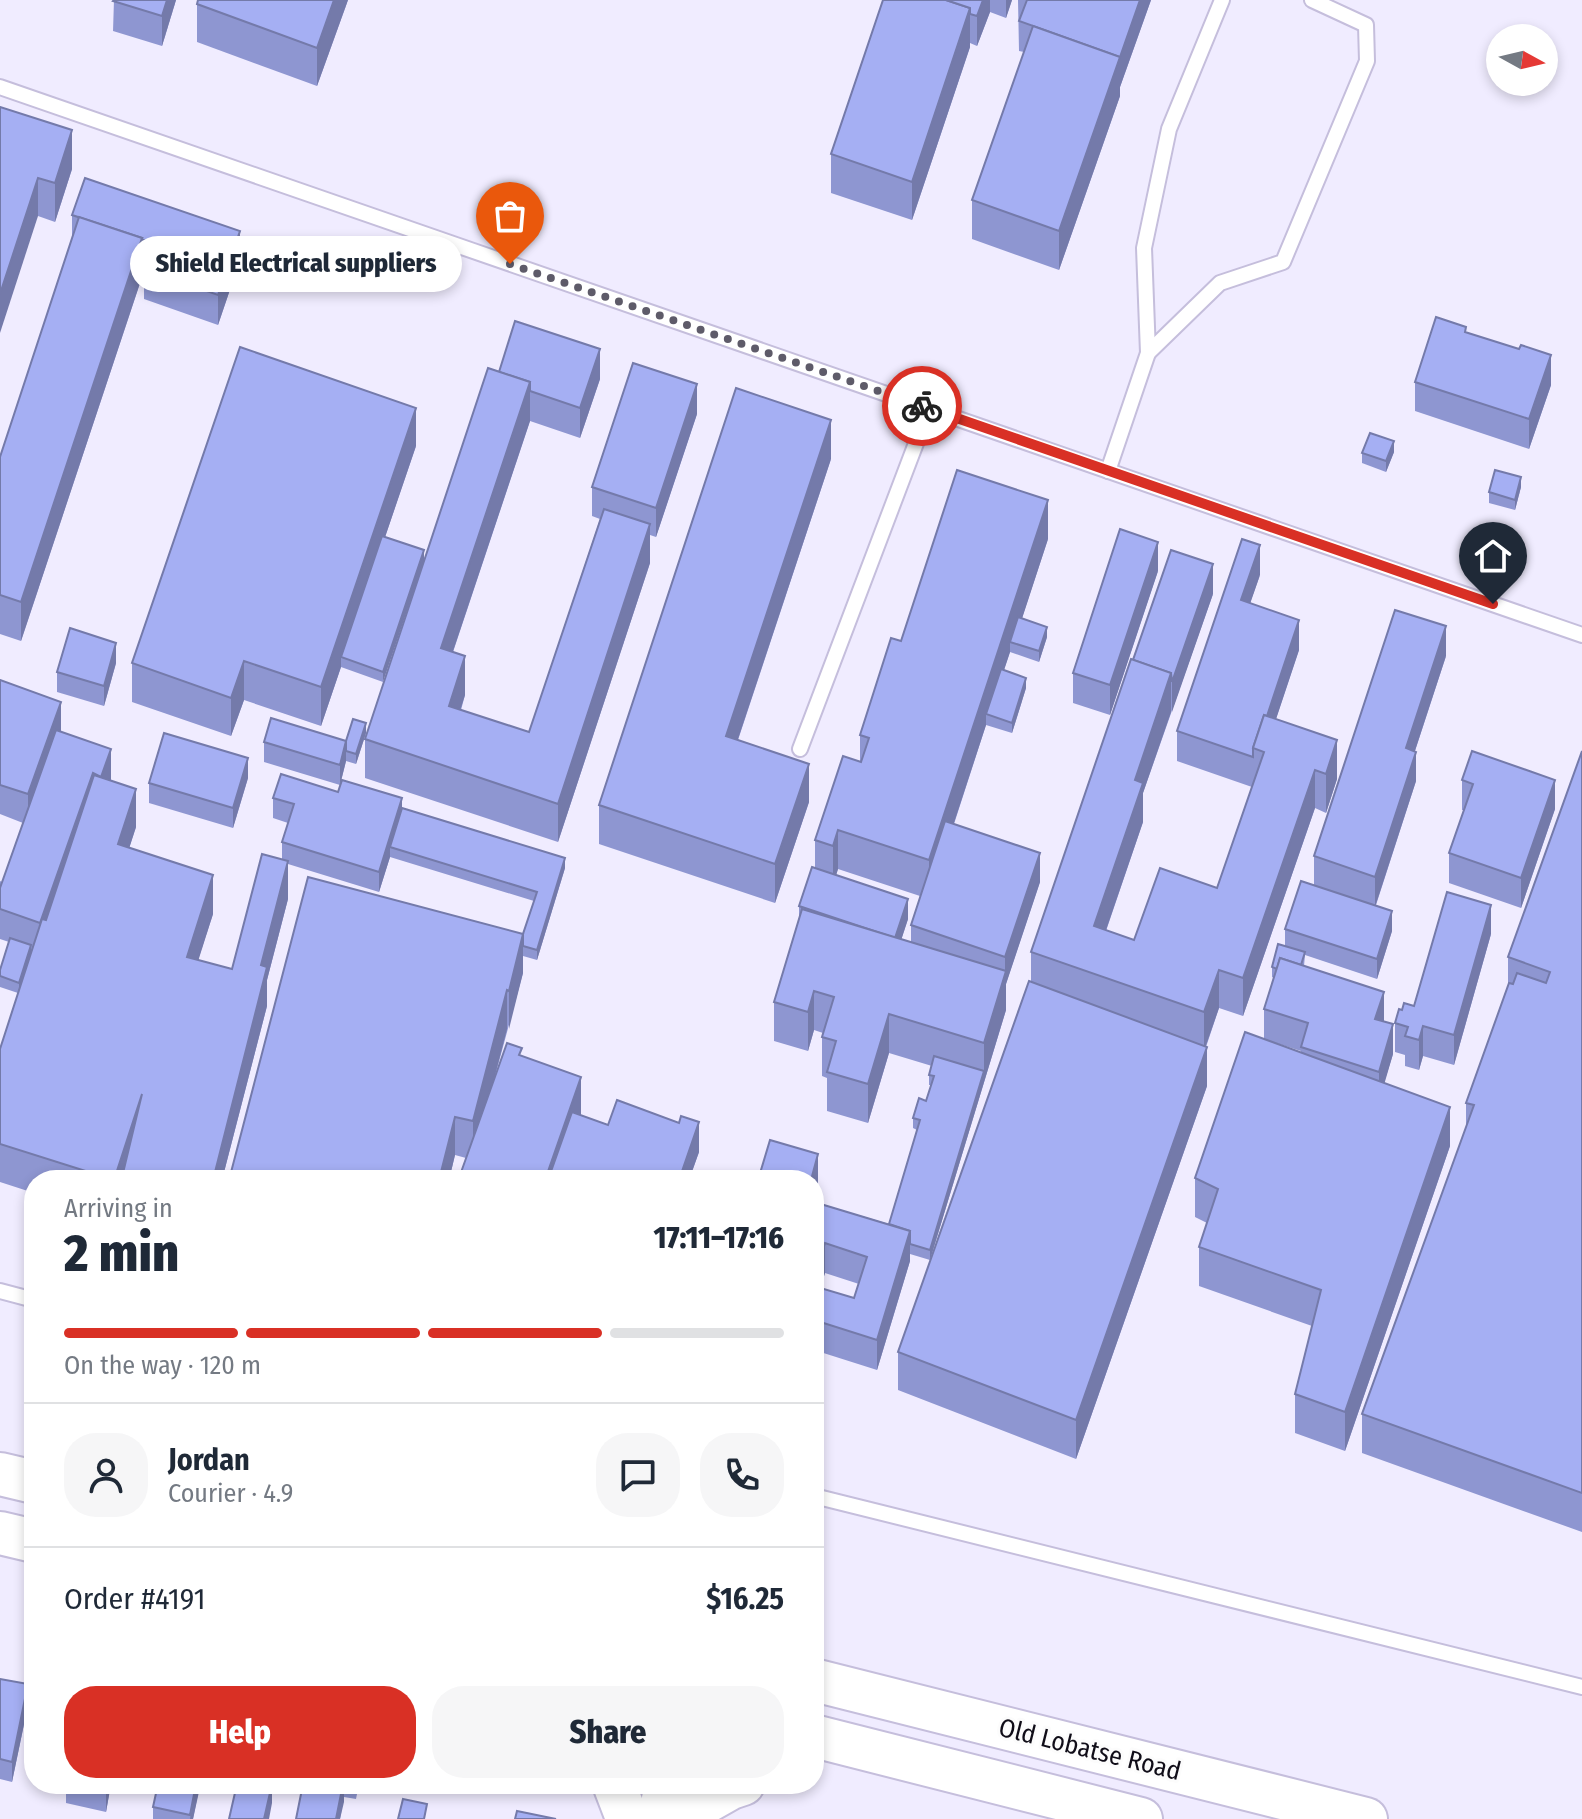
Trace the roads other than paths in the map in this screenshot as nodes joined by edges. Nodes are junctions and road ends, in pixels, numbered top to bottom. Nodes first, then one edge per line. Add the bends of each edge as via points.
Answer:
1 (1222, 0) edge
2 (1312, 0) edge
3 (0, 87) edge
4 (1148, 353) junction
5 (929, 409) junction
6 (1108, 471) junction
7 (1582, 635) edge
8 (800, 749) dead end
9 (0, 1291) edge
10 (24, 1297) edge
11 (0, 1474) edge
12 (24, 1480) edge
13 (824, 1498) edge
14 (0, 1533) edge
15 (24, 1539) edge
16 (824, 1683) edge
17 (1582, 1687) edge
18 (824, 1738) edge
19 (878, 1752) junction
20 (824, 1763) edge
21 (649, 1794) edge
22 (720, 1794) edge
23 (632, 1805) edge
24 (676, 1819) edge
25 (1141, 1819) edge
26 (1366, 1819) edge

1 - 4 lane via 1169,129 1144,248
2 - 4 lane via 1366,25 1367,61 1283,262 1220,283
3 - 5 lane
4 - 6 lane
5 - 6 lane
5 - 8 lane
6 - 7 lane
9 - 10 lane
11 - 12 main road
13 - 17 lane
14 - 15 main road
16 - 26 main road, Old Lobatse Road
18 - 19 main road, Old Lobatse Road
19 - 20 main road
19 - 25 main road, Old Lobatse Road
21 - 23 street
22 - 24 main road

